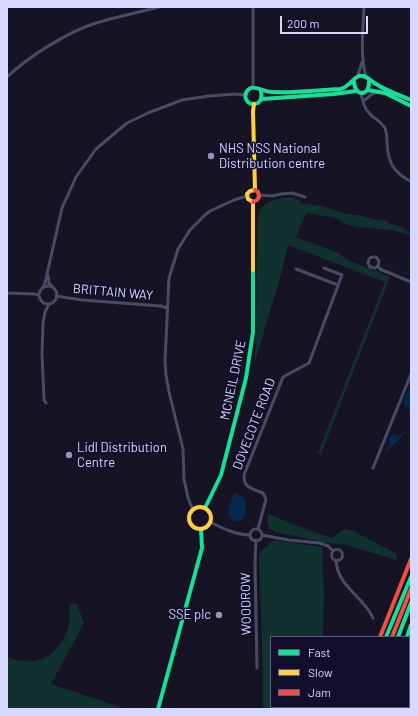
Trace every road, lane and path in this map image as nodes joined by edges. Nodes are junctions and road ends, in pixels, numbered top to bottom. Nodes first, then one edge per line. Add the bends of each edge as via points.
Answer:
1 (159, 7) edge
2 (253, 7) edge
3 (364, 7) edge
4 (363, 59) junction
5 (7, 77) edge
6 (357, 77) junction
7 (368, 79) junction
8 (354, 81) junction
9 (253, 87) junction
10 (261, 91) junction
11 (367, 91) junction
12 (358, 92) junction
13 (381, 92) junction
14 (246, 95) junction
15 (262, 99) junction
16 (365, 100) junction
17 (411, 100) edge
18 (254, 104) junction
19 (365, 105) junction
20 (411, 106) edge
21 (410, 181) dead end
22 (255, 190) junction
23 (259, 195) junction
24 (247, 196) junction
25 (305, 197) dead end
26 (253, 202) junction
27 (378, 266) dead end
28 (324, 268) dead end
29 (296, 269) dead end
30 (47, 273) junction
31 (411, 282) edge
32 (338, 285) junction
33 (42, 288) junction
34 (53, 288) junction
35 (7, 293) edge
36 (39, 295) junction
37 (56, 296) junction
38 (44, 303) junction
39 (49, 304) junction
40 (168, 308) junction
41 (45, 312) junction
42 (411, 374) edge
43 (46, 403) dead end
44 (372, 468) dead end
45 (205, 508) junction
46 (193, 510) junction
47 (210, 522) junction
48 (201, 529) junction
49 (258, 529) junction
50 (250, 535) junction
51 (262, 535) junction
52 (256, 540) junction
53 (333, 551) junction
54 (411, 559) edge
55 (336, 561) junction
56 (411, 577) edge
57 (411, 589) edge
58 (411, 603) edge
59 (373, 618) dead end
60 (411, 625) edge
61 (380, 636) edge
62 (386, 636) edge
63 (391, 636) edge
64 (398, 636) edge
65 (407, 636) edge
66 (257, 668) dead end
67 (158, 709) edge

1 - 5 street via 92,25 65,37 42,50
2 - 9 street
3 - 4 street
4 - 6 street
4 - 7 street
6 - 7 main road
6 - 8 main road
7 - 11 main road via 370,85
7 - 17 main road
8 - 10 main road via 344,88 336,89 281,93
8 - 12 main road via 353,87
9 - 10 main road
9 - 14 main road
10 - 15 main road
11 - 12 main road
11 - 13 main road
11 - 16 street
12 - 15 main road
12 - 19 street
13 - 16 street via 372,94
13 - 20 main road
14 - 18 main road via 247,100
14 - 30 street via 182,100 148,112 127,123 96,149 76,177 62,208
15 - 18 main road
16 - 19 street
18 - 22 main road
19 - 21 street via 369,113 385,129 388,154 393,167
22 - 23 main road
22 - 24 main road via 250,191
23 - 25 street via 292,194
23 - 26 main road
24 - 26 main road
24 - 40 street via 210,211 190,230 178,249 169,278
26 - 45 main road, MCNEIL DRIVE via 253,332 248,371 221,475
27 - 31 street
28 - 32 street via 342,275
29 - 32 street
30 - 33 street
30 - 34 street, BRITTAIN WAY
32 - 49 street, DOVECOTE ROAD via 309,363 283,377 244,475 245,484 263,493 266,500
33 - 34 street
33 - 36 street
34 - 37 street, BRITTAIN WAY
35 - 36 street
36 - 38 street
37 - 39 street, BRITTAIN WAY via 54,302
37 - 40 street, BRITTAIN WAY
38 - 39 street
38 - 41 street
39 - 41 street, BRITTAIN WAY
40 - 46 street via 166,375 183,449 184,479
41 - 43 street via 42,354
42 - 44 street
45 - 46 main road
45 - 47 main road via 210,513
46 - 48 main road via 190,521 194,527
47 - 48 main road via 207,527
47 - 50 street via 234,532
48 - 67 main road via 202,548
49 - 50 street via 250,532
49 - 51 street
50 - 52 street
51 - 52 street
51 - 53 street via 319,543
52 - 66 street, WOODROW
53 - 55 street via 331,557
53 - 55 street via 338,550 342,553 341,559
54 - 61 main road
55 - 59 street via 340,578 367,607
56 - 62 main road
57 - 63 main road
58 - 64 main road
60 - 65 main road

